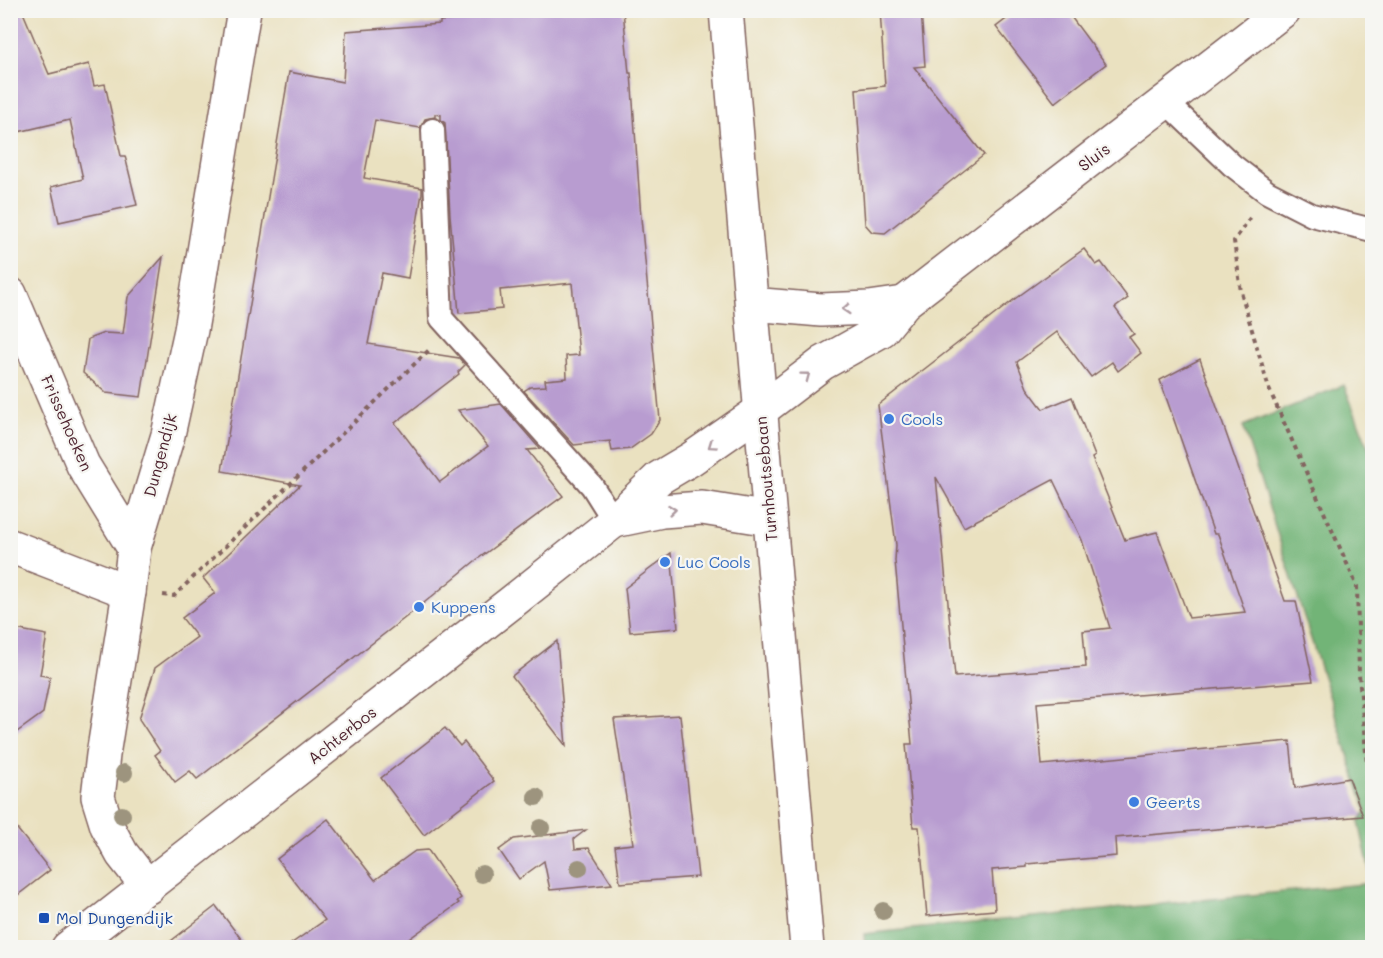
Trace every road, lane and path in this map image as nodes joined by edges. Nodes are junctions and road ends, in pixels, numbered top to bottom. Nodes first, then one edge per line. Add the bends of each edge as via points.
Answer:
1 (244, 10) edge
2 (726, 10) edge
3 (1284, 10) edge
4 (1166, 102) junction
5 (433, 130) dead end
6 (1267, 192) junction
7 (1372, 230) edge
8 (10, 294) edge
9 (904, 303) junction
10 (752, 304) junction
11 (450, 330) junction
12 (760, 411) junction
13 (770, 519) junction
14 (614, 521) junction
15 (10, 546) edge
16 (134, 548) junction
17 (129, 592) junction
18 (1372, 793) edge
19 (148, 887) junction
20 (68, 948) edge
21 (807, 948) edge

1 - 16 street, Dungendijk via 191,330 168,435
2 - 10 street, Turnhoutsebaan
3 - 4 street, Sluis
4 - 6 lane via 1232,165
4 - 9 street, Sluis
5 - 11 lane via 441,318
6 - 7 lane via 1312,214
6 - 18 path via 1234,241 1241,292 1269,389 1357,586 1359,674
8 - 16 street, Frissehoeken via 83,465
9 -> 10 street, Sluis via 821,310
12 -> 9 street, Sluis via 823,363 882,330
10 - 12 street, Turnhoutsebaan
11 - 14 lane via 592,486
11 - 17 path via 174,596
12 - 13 street, Turnhoutsebaan
12 -> 14 street, Achterbos via 659,478
14 -> 13 street, Achterbos via 702,508
13 - 21 street, Turnhoutsebaan
14 - 19 street, Achterbos
15 - 17 street
16 - 17 street, Dungendijk
17 - 19 street, Dungendijk via 98,797 122,854
19 - 20 street, Achterbos

